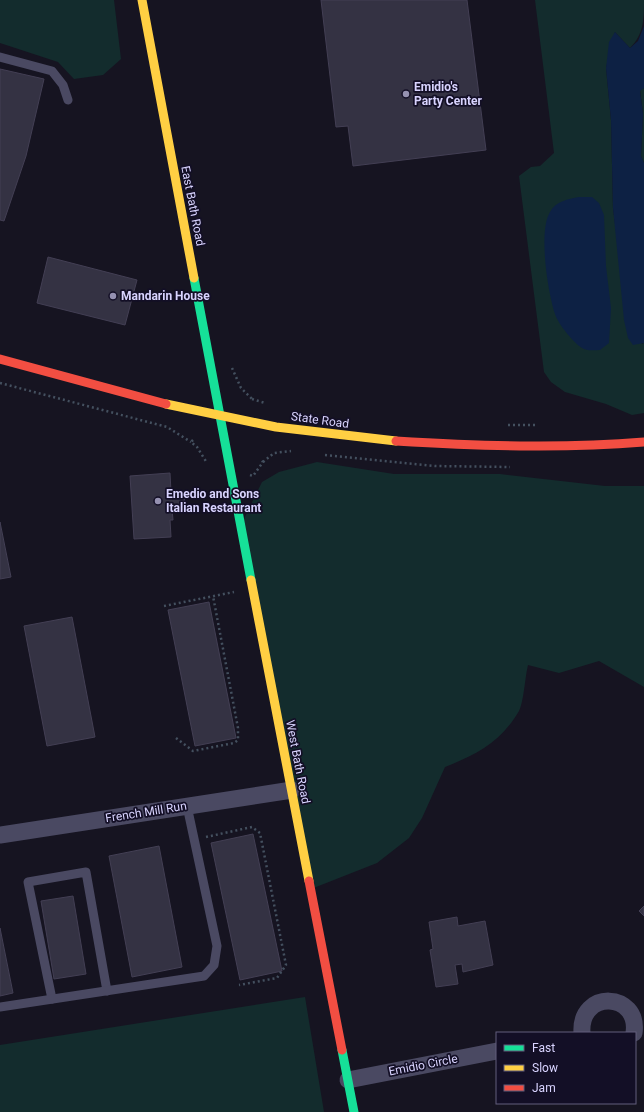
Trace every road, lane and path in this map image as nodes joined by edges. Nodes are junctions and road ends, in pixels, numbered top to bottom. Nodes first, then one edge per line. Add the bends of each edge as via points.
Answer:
1 (142, 0) edge
2 (0, 57) edge
3 (68, 100) dead end
4 (0, 359) edge
5 (230, 363) dead end
6 (0, 383) edge
7 (266, 404) dead end
8 (220, 416) junction
9 (504, 424) dead end
10 (541, 425) dead end
11 (644, 442) edge
12 (261, 459) dead end
13 (208, 466) dead end
14 (250, 475) dead end
15 (234, 592) dead end
16 (213, 596) junction
17 (164, 606) dead end
18 (176, 738) dead end
19 (292, 790) junction
20 (187, 806) junction
21 (0, 835) edge
22 (194, 840) junction
23 (239, 985) dead end
24 (107, 991) junction
25 (52, 999) junction
26 (0, 1007) edge
27 (582, 1032) edge
28 (634, 1032) edge
29 (496, 1051) edge
30 (348, 1080) junction
31 (354, 1112) edge

1 - 8 street, East Bath Road
2 - 3 lane via 52,71 63,85
4 - 8 street, State Road
5 - 7 path via 241,388 251,400
6 - 13 path via 167,427 192,441
8 - 11 street, State Road via 330,435 400,441 506,446
8 - 19 street, West Bath Road
9 - 10 path
12 - 14 path via 263,462 252,476
15 - 16 path
16 - 17 path
16 - 18 path via 238,728 238,740 193,751
19 - 20 street, French Mill Run
19 - 30 street, West Bath Road
20 - 21 street, French Mill Run
20 - 22 lane
22 - 23 path via 252,827 260,834 286,966 277,978
22 - 24 lane via 217,946 214,965 204,976
24 - 25 lane
24 - 25 lane via 86,872 28,882
25 - 26 lane
27 - 28 street via 584,1016 589,1008 597,1003 614,1001 623,1005 629,1012
29 - 30 street, Emidio Circle
30 - 31 street, West Bath Road

